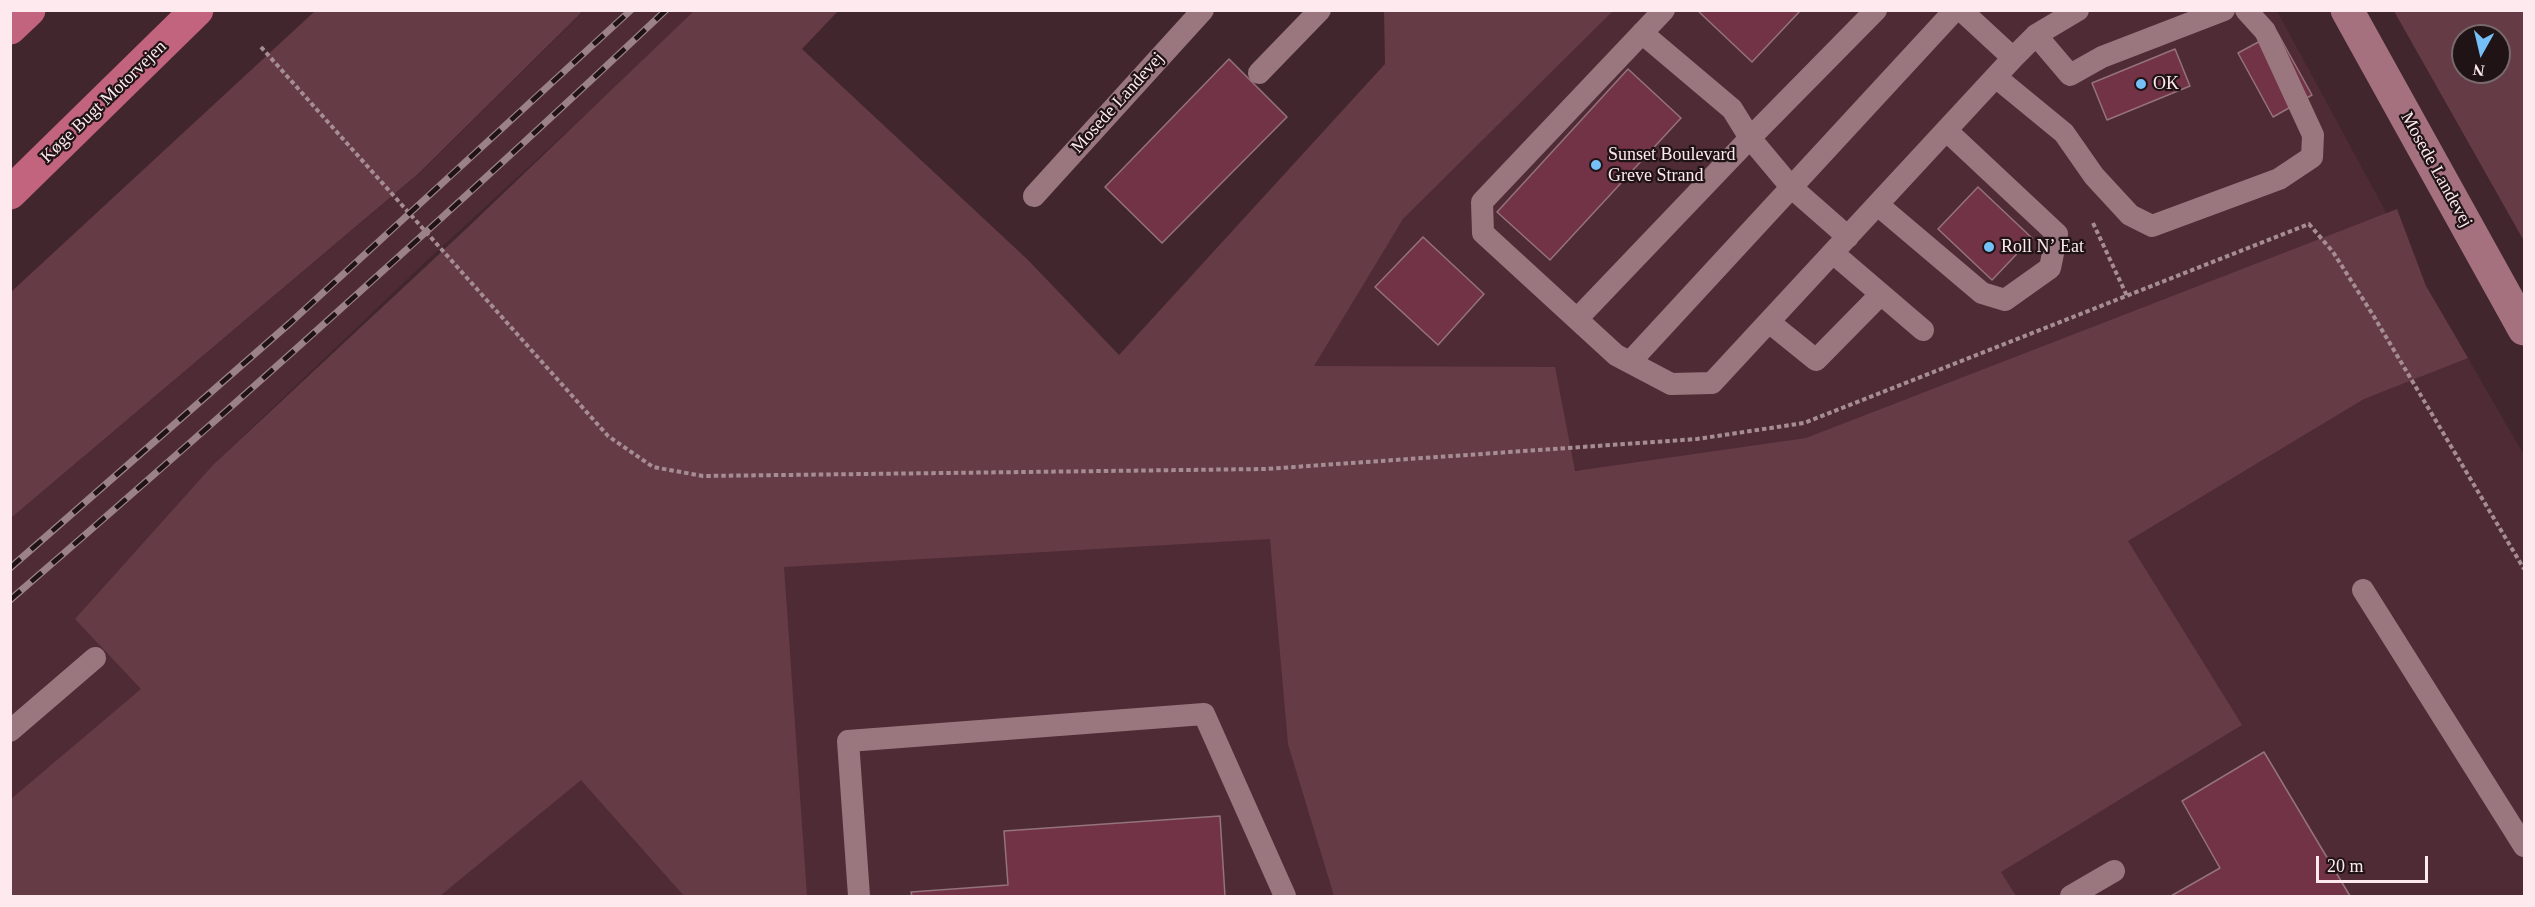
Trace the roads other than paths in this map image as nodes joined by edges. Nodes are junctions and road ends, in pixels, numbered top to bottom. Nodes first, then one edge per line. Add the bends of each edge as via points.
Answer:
1 (29, 10) edge
2 (196, 10) edge
3 (1203, 10) edge
4 (1320, 10) edge
5 (1664, 10) edge
6 (1876, 10) edge
7 (1955, 10) edge
8 (1961, 10) edge
9 (2078, 10) edge
10 (2224, 10) edge
11 (2246, 10) edge
12 (2347, 10) edge
13 (10, 28) edge
14 (1642, 33) junction
15 (2036, 35) junction
16 (2013, 58) junction
17 (1259, 73) dead end
18 (1997, 78) junction
19 (1947, 131) junction
20 (1750, 138) junction
21 (1791, 188) junction
22 (10, 193) edge
23 (1034, 196) dead end
24 (1878, 205) junction
25 (1841, 245) junction
26 (1881, 294) junction
27 (1577, 320) junction
28 (1768, 322) junction
29 (2524, 329) edge
30 (1923, 330) dead end
31 (1630, 362) junction
32 (2363, 590) dead end
33 (95, 658) dead end
34 (10, 731) edge
35 (2524, 846) edge
36 (2114, 871) dead end
37 (859, 897) edge
38 (1285, 897) edge
39 (2071, 897) edge

1 - 13 highway
2 - 22 highway, Køge Bugt Motorvejen
3 - 23 lane, Mosede Landevej
4 - 17 lane
5 - 14 lane
6 - 20 lane
7 - 21 lane
8 - 16 lane
9 - 15 lane
10 - 15 lane via 2102,57 2070,75
11 - 18 lane via 2265,31 2313,135 2313,157 2279,179 2152,226 2130,215 2094,176 2064,133
12 - 29 main road, Mosede Landevej
14 - 20 lane via 1732,109
14 - 27 lane via 1482,202 1483,233
15 - 16 lane
16 - 18 lane
18 - 19 lane
19 - 24 lane
19 - 24 lane via 2056,234 2050,268 2005,300 1983,292
20 - 21 lane
20 - 27 lane
21 - 25 lane
21 - 31 lane
24 - 25 lane
25 - 26 lane
25 - 28 lane
26 - 28 lane via 1816,360
26 - 30 lane
27 - 31 lane via 1616,355
28 - 31 lane via 1712,383 1671,384
32 - 35 lane
33 - 34 lane
36 - 39 lane
37 - 38 lane via 848,741 1204,714

